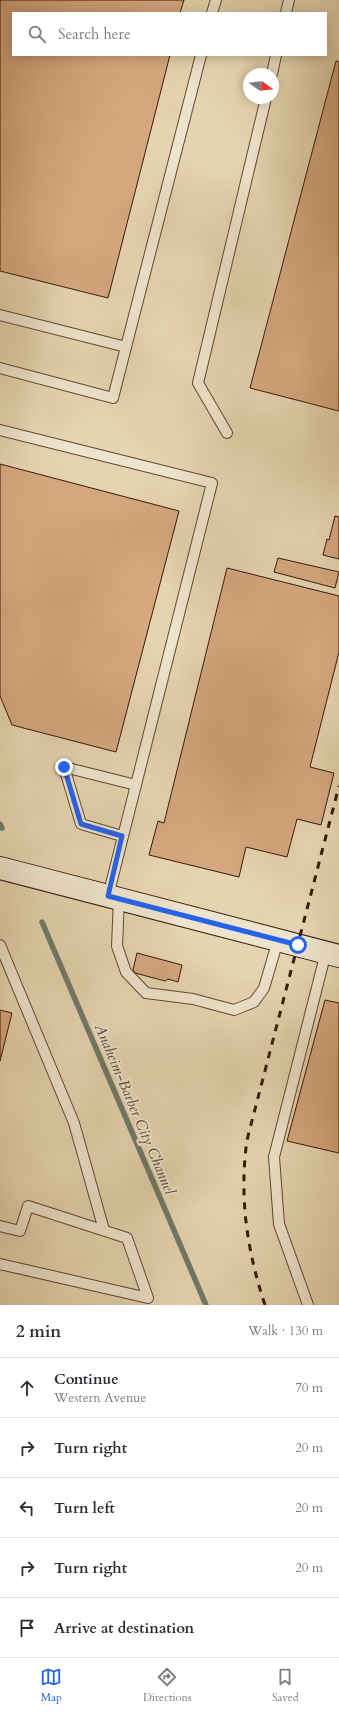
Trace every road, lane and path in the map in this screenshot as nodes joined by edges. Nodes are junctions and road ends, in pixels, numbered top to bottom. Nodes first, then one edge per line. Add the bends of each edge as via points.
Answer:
1 (216, 0) edge
2 (289, 0) edge
3 (212, 12) edge
4 (286, 12) edge
5 (201, 56) edge
6 (276, 56) edge
7 (273, 68) edge
8 (265, 104) edge
9 (0, 315) edge
10 (126, 347) junction
11 (0, 368) edge
12 (0, 430) edge
13 (226, 433) dead end
14 (136, 785) junction
15 (122, 836) junction
16 (0, 868) edge
17 (113, 898) junction
18 (278, 940) junction
19 (0, 945) edge
20 (333, 954) edge
21 (0, 1226) edge
22 (104, 1230) junction
23 (0, 1264) edge
24 (308, 1305) edge

1 - 3 lane
2 - 4 lane
5 - 10 lane
6 - 7 lane
8 - 13 lane via 198,383
9 - 10 lane
10 - 11 lane via 113,398
12 - 14 lane via 212,483
14 - 15 lane
14 - 15 lane via 64,767 81,824
15 - 17 lane
16 - 17 street
17 - 18 street
17 - 18 lane via 117,946 126,972 146,993 193,999 234,1010 254,1002 264,988
18 - 20 street
19 - 22 lane via 74,1123
20 - 24 lane via 274,1157 279,1224
21 - 22 lane via 20,1231 28,1206
22 - 23 lane via 127,1238 148,1298

